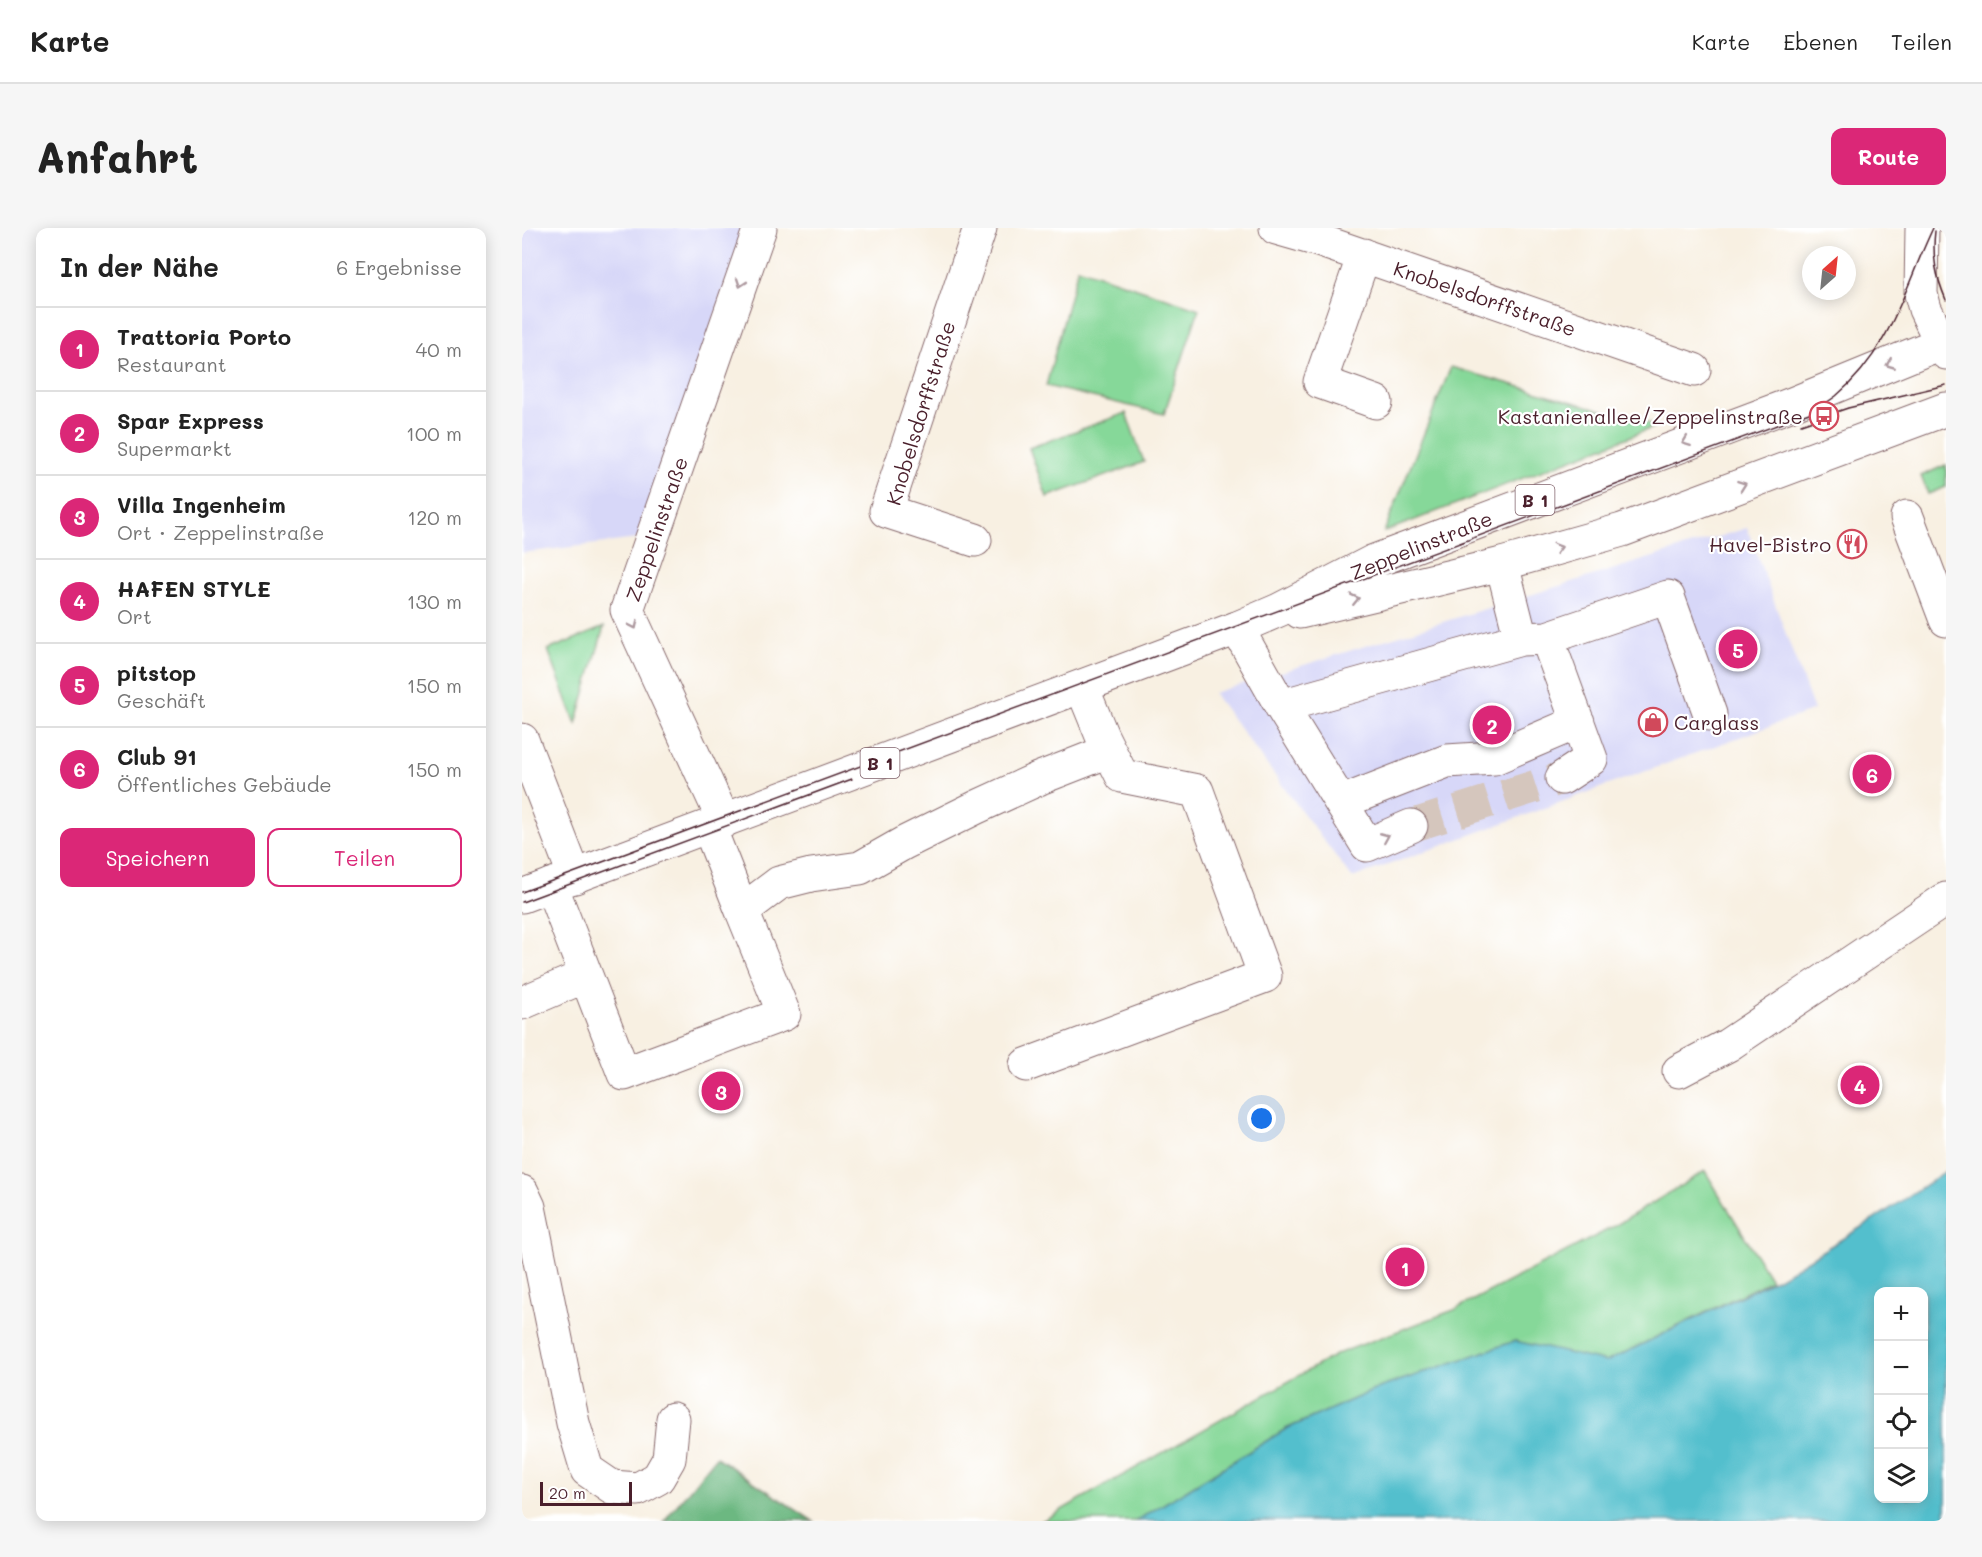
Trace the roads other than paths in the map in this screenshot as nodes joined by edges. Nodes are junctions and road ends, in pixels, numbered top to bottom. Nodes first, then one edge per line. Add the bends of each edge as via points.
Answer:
1 (760, 228) edge
2 (980, 228) edge
3 (1276, 228) edge
4 (1922, 228) edge
5 (1941, 228) edge
6 (1320, 234) edge
7 (1364, 255) junction
8 (1922, 271) junction
9 (1944, 346) edge
10 (1694, 370) dead end
11 (1376, 402) dead end
12 (1946, 409) edge
13 (1907, 517) dead end
14 (975, 540) dead end
15 (1502, 564) junction
16 (1946, 620) edge
17 (1237, 628) junction
18 (1534, 638) junction
19 (1082, 687) junction
20 (1281, 706) junction
21 (1710, 714) dead end
22 (1578, 722) junction
23 (522, 740) edge
24 (1109, 751) junction
25 (1562, 778) tunnel mouth
26 (1342, 802) junction
27 (716, 824) junction
28 (1411, 826) tunnel mouth
29 (549, 886) edge
30 (1946, 899) edge
31 (742, 912) junction
32 (585, 976) junction
33 (522, 1003) edge
34 (1026, 1065) dead end
35 (1679, 1071) dead end
36 (522, 1192) edge
37 (673, 1419) dead end

1 -> 27 main road, Zeppelinstraße via 627,610
2 - 14 main road, Knobelsdorffstraße via 886,511
3 - 6 main road, Knobelsdorffstraße
4 - 8 main road
5 - 8 main road
6 - 7 main road, Knobelsdorffstraße
7 - 10 main road, Knobelsdorffstraße
7 - 11 main road via 1320,382
8 - 9 main road via 1921,294
9 -> 17 main road, Zeppelinstraße / B 1 via 1372,562
15 -> 12 main road, Zeppelinstraße / B 1 via 1622,530
13 - 16 main road
17 -> 15 main road, Zeppelinstraße / B 1
15 - 18 main road
17 - 19 main road, Zeppelinstraße / B 1
17 - 20 main road
18 - 20 main road
18 - 21 main road via 1668,597
18 - 22 main road
19 - 24 main road
19 - 27 main road, Zeppelinstraße / B 1
20 - 26 main road
22 - 25 main road via 1591,759
22 - 26 main road via 1494,758 1447,761
23 - 29 main road
24 - 31 main road via 977,807 860,868 778,883
24 - 34 main road via 1122,776 1197,791 1265,976
26 -> 28 main road via 1367,845
27 - 29 main road, Zeppelinstraße / B 1
27 - 31 main road
29 - 32 main road
30 - 35 main road via 1728,1045
31 - 32 main road via 784,1014 624,1074
32 - 33 main road
36 - 37 main road via 529,1207 573,1423 587,1470 612,1487 638,1489 658,1478 669,1459

